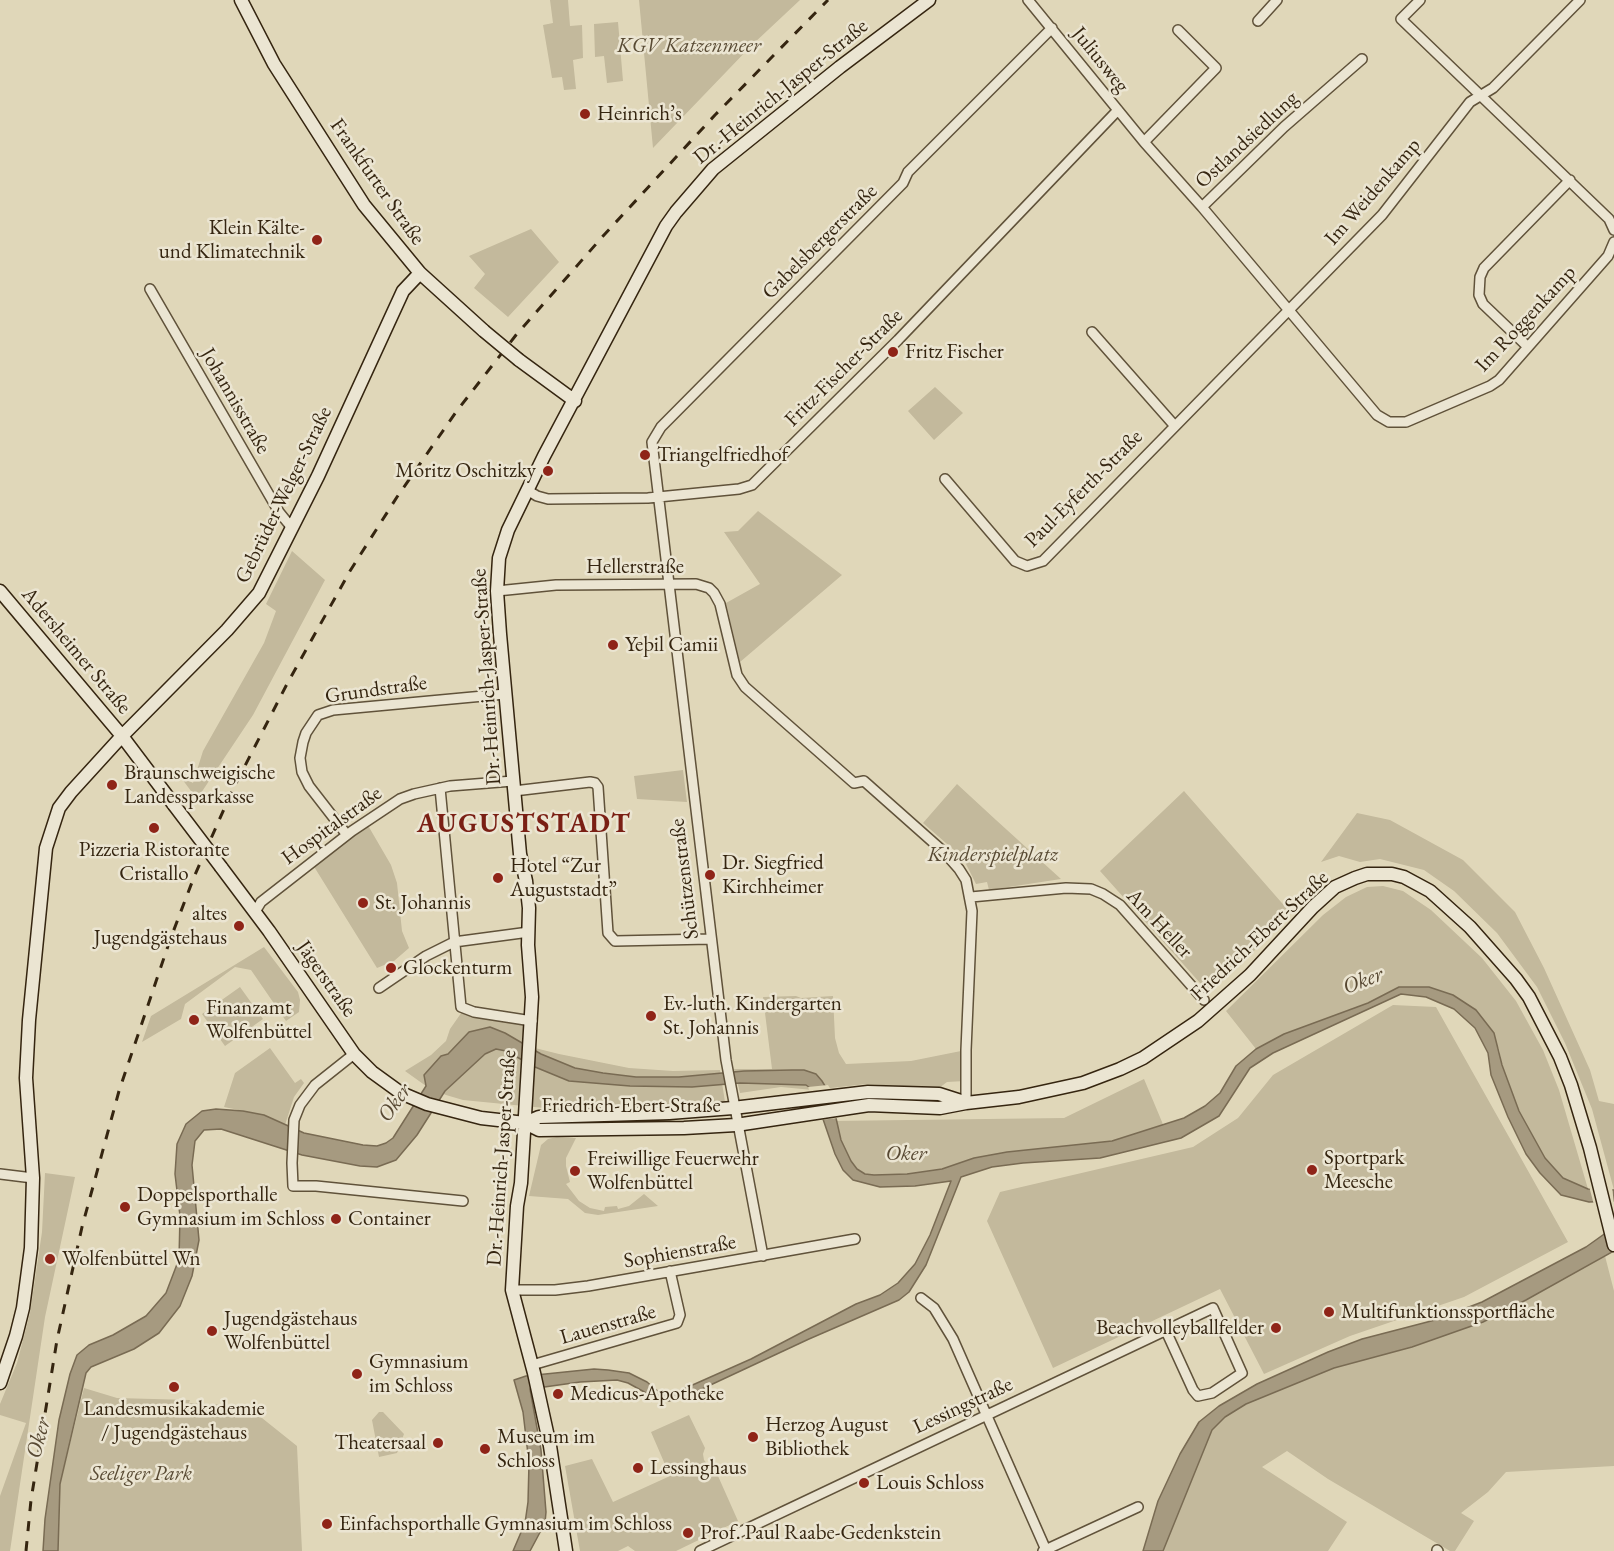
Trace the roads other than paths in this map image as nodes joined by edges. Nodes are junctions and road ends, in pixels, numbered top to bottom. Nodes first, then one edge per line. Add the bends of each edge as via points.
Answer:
1 (241, 0) edge
2 (929, 0) edge
3 (1028, 0) edge
4 (1277, 0) edge
5 (1420, 0) edge
6 (1580, 0) edge
7 (1258, 21) dead end
8 (1052, 28) junction
9 (1178, 30) dead end
10 (1362, 59) dead end
11 (1482, 95) junction
12 (1118, 110) junction
13 (1144, 142) junction
14 (1570, 180) junction
15 (1203, 207) junction
16 (1614, 230) edge
17 (1614, 242) edge
18 (420, 273) junction
19 (150, 289) dead end
20 (1288, 309) junction
21 (1092, 332) dead end
22 (1528, 347) junction
23 (575, 401) junction
24 (1174, 425) junction
25 (945, 480) dead end
26 (527, 490) junction
27 (659, 497) junction
28 (292, 528) junction
29 (669, 585) junction
30 (0, 591) edge
31 (497, 591) junction
32 (505, 694) junction
33 (122, 736) junction
34 (513, 786) junction
35 (440, 788) junction
36 (347, 835) junction
37 (971, 897) junction
38 (255, 912) junction
39 (529, 932) junction
40 (710, 939) junction
41 (454, 942) junction
42 (379, 988) dead end
43 (1204, 1000) dead end
44 (532, 1021) junction
45 (354, 1054) junction
46 (966, 1102) junction
47 (734, 1108) junction
48 (525, 1123) junction
49 (736, 1125) junction
50 (0, 1174) edge
51 (33, 1178) junction
52 (463, 1201) dead end
53 (855, 1239) dead end
54 (1614, 1245) edge
55 (763, 1256) junction
56 (670, 1271) junction
57 (512, 1290) junction
58 (921, 1298) dead end
59 (1166, 1331) junction
60 (532, 1369) junction
61 (0, 1383) edge
62 (986, 1415) junction
63 (1138, 1507) dead end
64 (712, 1548) edge
65 (1044, 1550) edge
66 (566, 1551) edge
67 (700, 1551) edge

1 - 18 main road, Frankfurter Straße via 274,64 349,183
2 - 23 main road, Dr.-Heinrich-Jasper-Straße via 840,67 701,182 666,226
3 - 8 street, Juliusweg
4 - 7 street
5 - 11 street via 1401,19
6 - 11 street, Im Weidenkamp
8 - 12 street, Juliusweg
8 - 27 street, Gabelsbergerstraße via 661,427 652,442
9 - 13 street via 1216,68
10 - 15 street, Ostlandsiedlung via 1284,127
11 - 14 street
11 - 20 street, Im Weidenkamp via 1470,102 1382,215
12 - 13 street, Juliusweg
12 - 27 street, Fritz-Fischer-Straße via 898,340 752,485
13 - 15 street, Juliusweg
14 - 16 street via 1610,219
14 - 22 street via 1480,276 1479,295 1483,304
15 - 20 street, Ostlandsiedlung
17 - 22 street, Im Roggenkamp via 1608,256
18 - 23 main road, Frankfurter Straße, bridge via 519,360
18 - 28 main road, Gebrüder-Welger-Straße via 403,291
19 - 28 street, Johannisstraße via 279,512
20 - 22 street, Im Roggenkamp via 1377,416 1389,422 1406,422 1490,386
20 - 24 street, Paul-Eyferth-Straße
21 - 24 street, Paul-Eyferth-Straße
23 - 26 main road, Dr.-Heinrich-Jasper-Straße
24 - 25 street, Paul-Eyferth-Straße via 1043,561 1027,567 1015,561
26 - 27 street, Fritz-Fischer-Straße via 548,499
26 - 31 main road, Dr.-Heinrich-Jasper-Straße via 502,545
27 - 29 street, Schützenstraße
28 - 33 main road, Gebrüder-Welger-Straße via 266,584 253,602
29 - 31 street, Hellerstraße via 556,585
29 - 37 street, Hellerstraße via 696,584 714,593 741,681 854,783 864,781 945,852 963,874
29 - 40 street, Schützenstraße
30 - 33 main road, Adersheimer Straße
31 - 32 main road, Dr.-Heinrich-Jasper-Straße
32 - 34 main road, Dr.-Heinrich-Jasper-Straße
32 - 36 street, Grundstraße via 333,710 318,716 303,742 302,772
33 - 38 main road, Jägerstraße, bridge
33 - 51 main road, Gebrüder-Welger-Straße via 59,808 46,848 26,1078
34 - 35 street, Hospitalstraße
34 - 39 main road, Dr.-Heinrich-Jasper-Straße
34 - 40 street, Hospitalstraße via 596,783 608,933 615,942
35 - 36 street, Hospitalstraße via 400,799
35 - 41 street
36 - 38 street, Hospitalstraße via 261,902
37 - 43 street, Am Heller via 1066,888 1103,894 1120,905
37 - 46 street
38 - 45 main road, Jägerstraße
39 - 41 street
39 - 44 main road, Dr.-Heinrich-Jasper-Straße
40 - 47 street, Schützenstraße
41 - 42 street
41 - 44 street via 459,1003 464,1009
44 - 48 main road, Dr.-Heinrich-Jasper-Straße
45 - 48 main road, Jägerstraße via 386,1083 412,1099 481,1118
45 - 52 street via 307,1093 300,1105 294,1120 293,1186 316,1185
46 - 47 main road, Friedrich-Ebert-Straße via 939,1094 877,1092
46 - 49 main road, Friedrich-Ebert-Straße via 940,1108 844,1108
46 - 54 main road, Friedrich-Ebert-Straße via 1056,1090 1103,1077 1143,1058 1216,1006 1327,893 1355,878 1380,873 1404,877 1430,891 1470,927 1516,979 1546,1028 1560,1056 1590,1148
47 - 48 main road, Friedrich-Ebert-Straße via 539,1117
47 - 49 street, Schützenstraße
48 - 49 main road, Friedrich-Ebert-Straße via 539,1130
48 - 57 main road, Dr.-Heinrich-Jasper-Straße
49 - 55 street, Schützenstraße
50 - 51 street
51 - 61 main road, Gebrüder-Welger-Straße via 26,1286 16,1336
53 - 55 street, Sophienstraße
55 - 56 street, Sophienstraße
56 - 57 street, Sophienstraße via 588,1287
56 - 60 street, Lauenstraße via 680,1315 676,1323
57 - 60 main road, Dr.-Heinrich-Jasper-Straße
58 - 62 street via 945,1323
59 - 59 street, Lessingstraße via 1213,1308 1242,1373 1212,1393 1198,1396
59 - 62 street, Lessingstraße
60 - 66 main road, Dr.-Heinrich-Jasper-Straße
62 - 64 street, Lessingstraße
62 - 65 street
63 - 65 street
64 - 67 street, Lessingstraße

